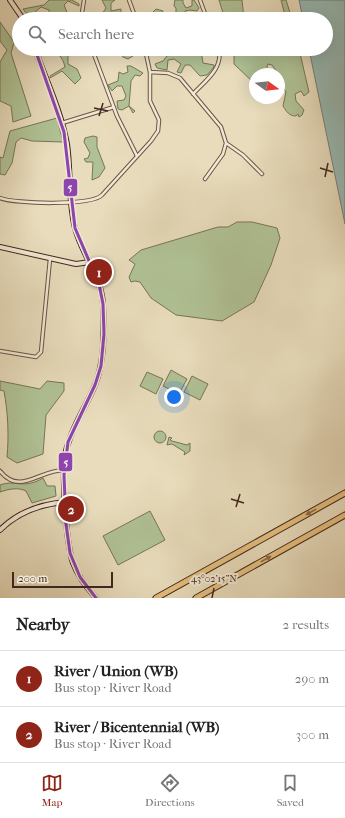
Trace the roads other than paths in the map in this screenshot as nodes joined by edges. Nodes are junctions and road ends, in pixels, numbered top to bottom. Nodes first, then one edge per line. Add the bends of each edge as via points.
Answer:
1 (10, 0) edge
2 (84, 0) edge
3 (130, 0) edge
4 (200, 0) edge
5 (18, 12) edge
6 (82, 12) edge
7 (134, 12) edge
8 (204, 12) edge
9 (37, 56) edge
10 (95, 56) edge
11 (147, 56) edge
12 (220, 56) edge
13 (150, 72) junction
14 (193, 94) junction
15 (114, 107) junction
16 (62, 123) junction
17 (226, 144) junction
18 (137, 156) junction
19 (262, 174) dead end
20 (205, 179) dead end
21 (0, 198) edge
22 (72, 202) junction
23 (0, 247) edge
24 (50, 259) junction
25 (90, 262) junction
26 (0, 351) edge
27 (64, 470) junction
28 (0, 471) edge
29 (345, 493) edge
30 (66, 502) junction
31 (345, 515) edge
32 (0, 530) edge
33 (96, 598) edge
34 (156, 598) edge
35 (196, 598) edge

1 - 5 street
2 - 6 street
3 - 7 street
4 - 8 street
9 - 16 street
10 - 15 street
11 - 13 street
12 - 14 street via 219,65
13 - 14 street via 180,78
13 - 18 street via 150,101 158,116 159,128
14 - 17 street via 221,127
15 - 16 street
15 - 18 street
16 - 22 street via 68,149
17 - 19 street via 243,155
17 - 20 street via 223,154
18 - 22 street via 100,197
21 - 22 street via 16,202
22 - 25 street via 77,234
23 - 24 street
24 - 25 street via 76,264
24 - 26 street via 41,352 36,357
25 - 27 street via 99,280 102,296 100,368 68,445
27 - 28 street via 49,472 27,482 8,479
27 - 30 street
29 -> 34 highway
30 - 32 street via 45,504 30,510 14,518
30 - 33 street via 72,561
35 -> 31 highway

